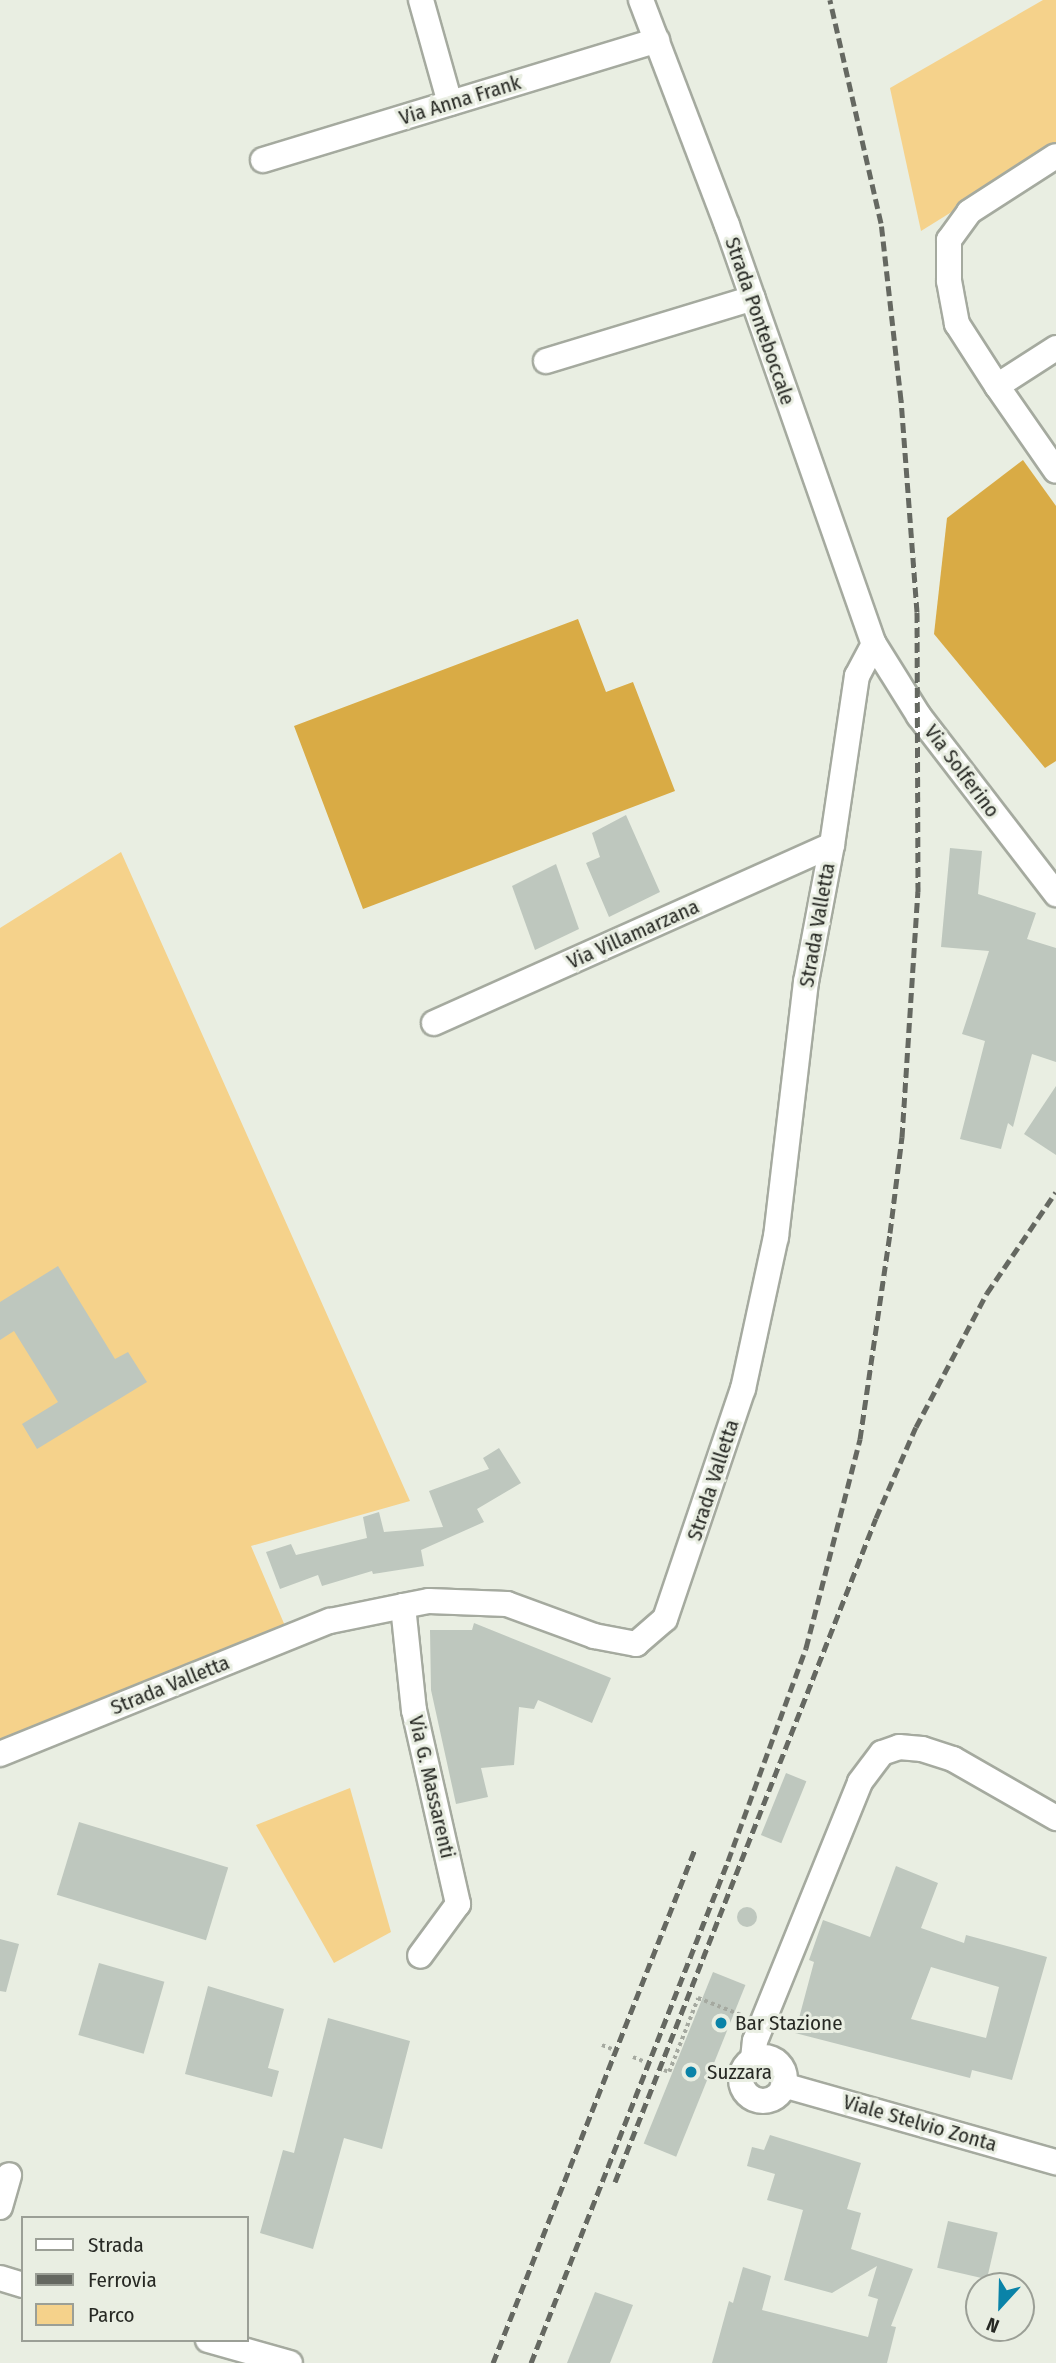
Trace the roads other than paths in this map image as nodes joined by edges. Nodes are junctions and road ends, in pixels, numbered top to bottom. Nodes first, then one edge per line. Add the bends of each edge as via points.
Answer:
1 (422, 0) edge
2 (641, 0) edge
3 (657, 40) junction
4 (450, 103) junction
5 (1056, 156) edge
6 (263, 160) dead end
7 (752, 299) junction
8 (1056, 348) edge
9 (546, 361) dead end
10 (996, 386) junction
11 (1056, 471) edge
12 (874, 644) junction
13 (832, 845) junction
14 (1056, 894) edge
15 (434, 1023) dead end
16 (403, 1606) junction
17 (0, 1754) edge
18 (1056, 1818) edge
19 (420, 1956) dead end
20 (753, 2059) junction
21 (783, 2085) junction
22 (1056, 2162) edge
23 (9, 2175) dead end
24 (0, 2207) edge
25 (0, 2278) edge
26 (21, 2284) edge
27 (214, 2342) edge
28 (290, 2363) edge

1 - 4 street
2 - 3 street, Strada Ponteboccale
3 - 4 street, Via Anna Frank
3 - 7 street, Strada Ponteboccale
4 - 6 street, Via Anna Frank
5 - 10 street via 969,212 949,240 949,281 957,324
7 - 9 street
7 - 12 street, Strada Ponteboccale
8 - 10 street
10 - 11 street
12 - 13 street, Strada Valletta via 857,676
12 - 14 street, Via Solferino via 919,716
13 - 15 street, Via Villamarzana
13 - 16 street, Strada Valletta via 806,982 776,1237 743,1389 665,1619 636,1644 594,1636 507,1604 429,1601
16 - 17 street, Strada Valletta via 330,1621
16 - 19 street, Via G. Massarenti via 414,1710 457,1904
18 - 20 street via 953,1759 899,1747 883,1753 860,1782 755,2041
20 - 21 street via 774,2060 783,2071
20 - 21 street via 741,2076 748,2095 768,2100
21 - 22 street, Viale Stelvio Zonta
23 - 24 street
25 - 26 street
27 - 28 street

